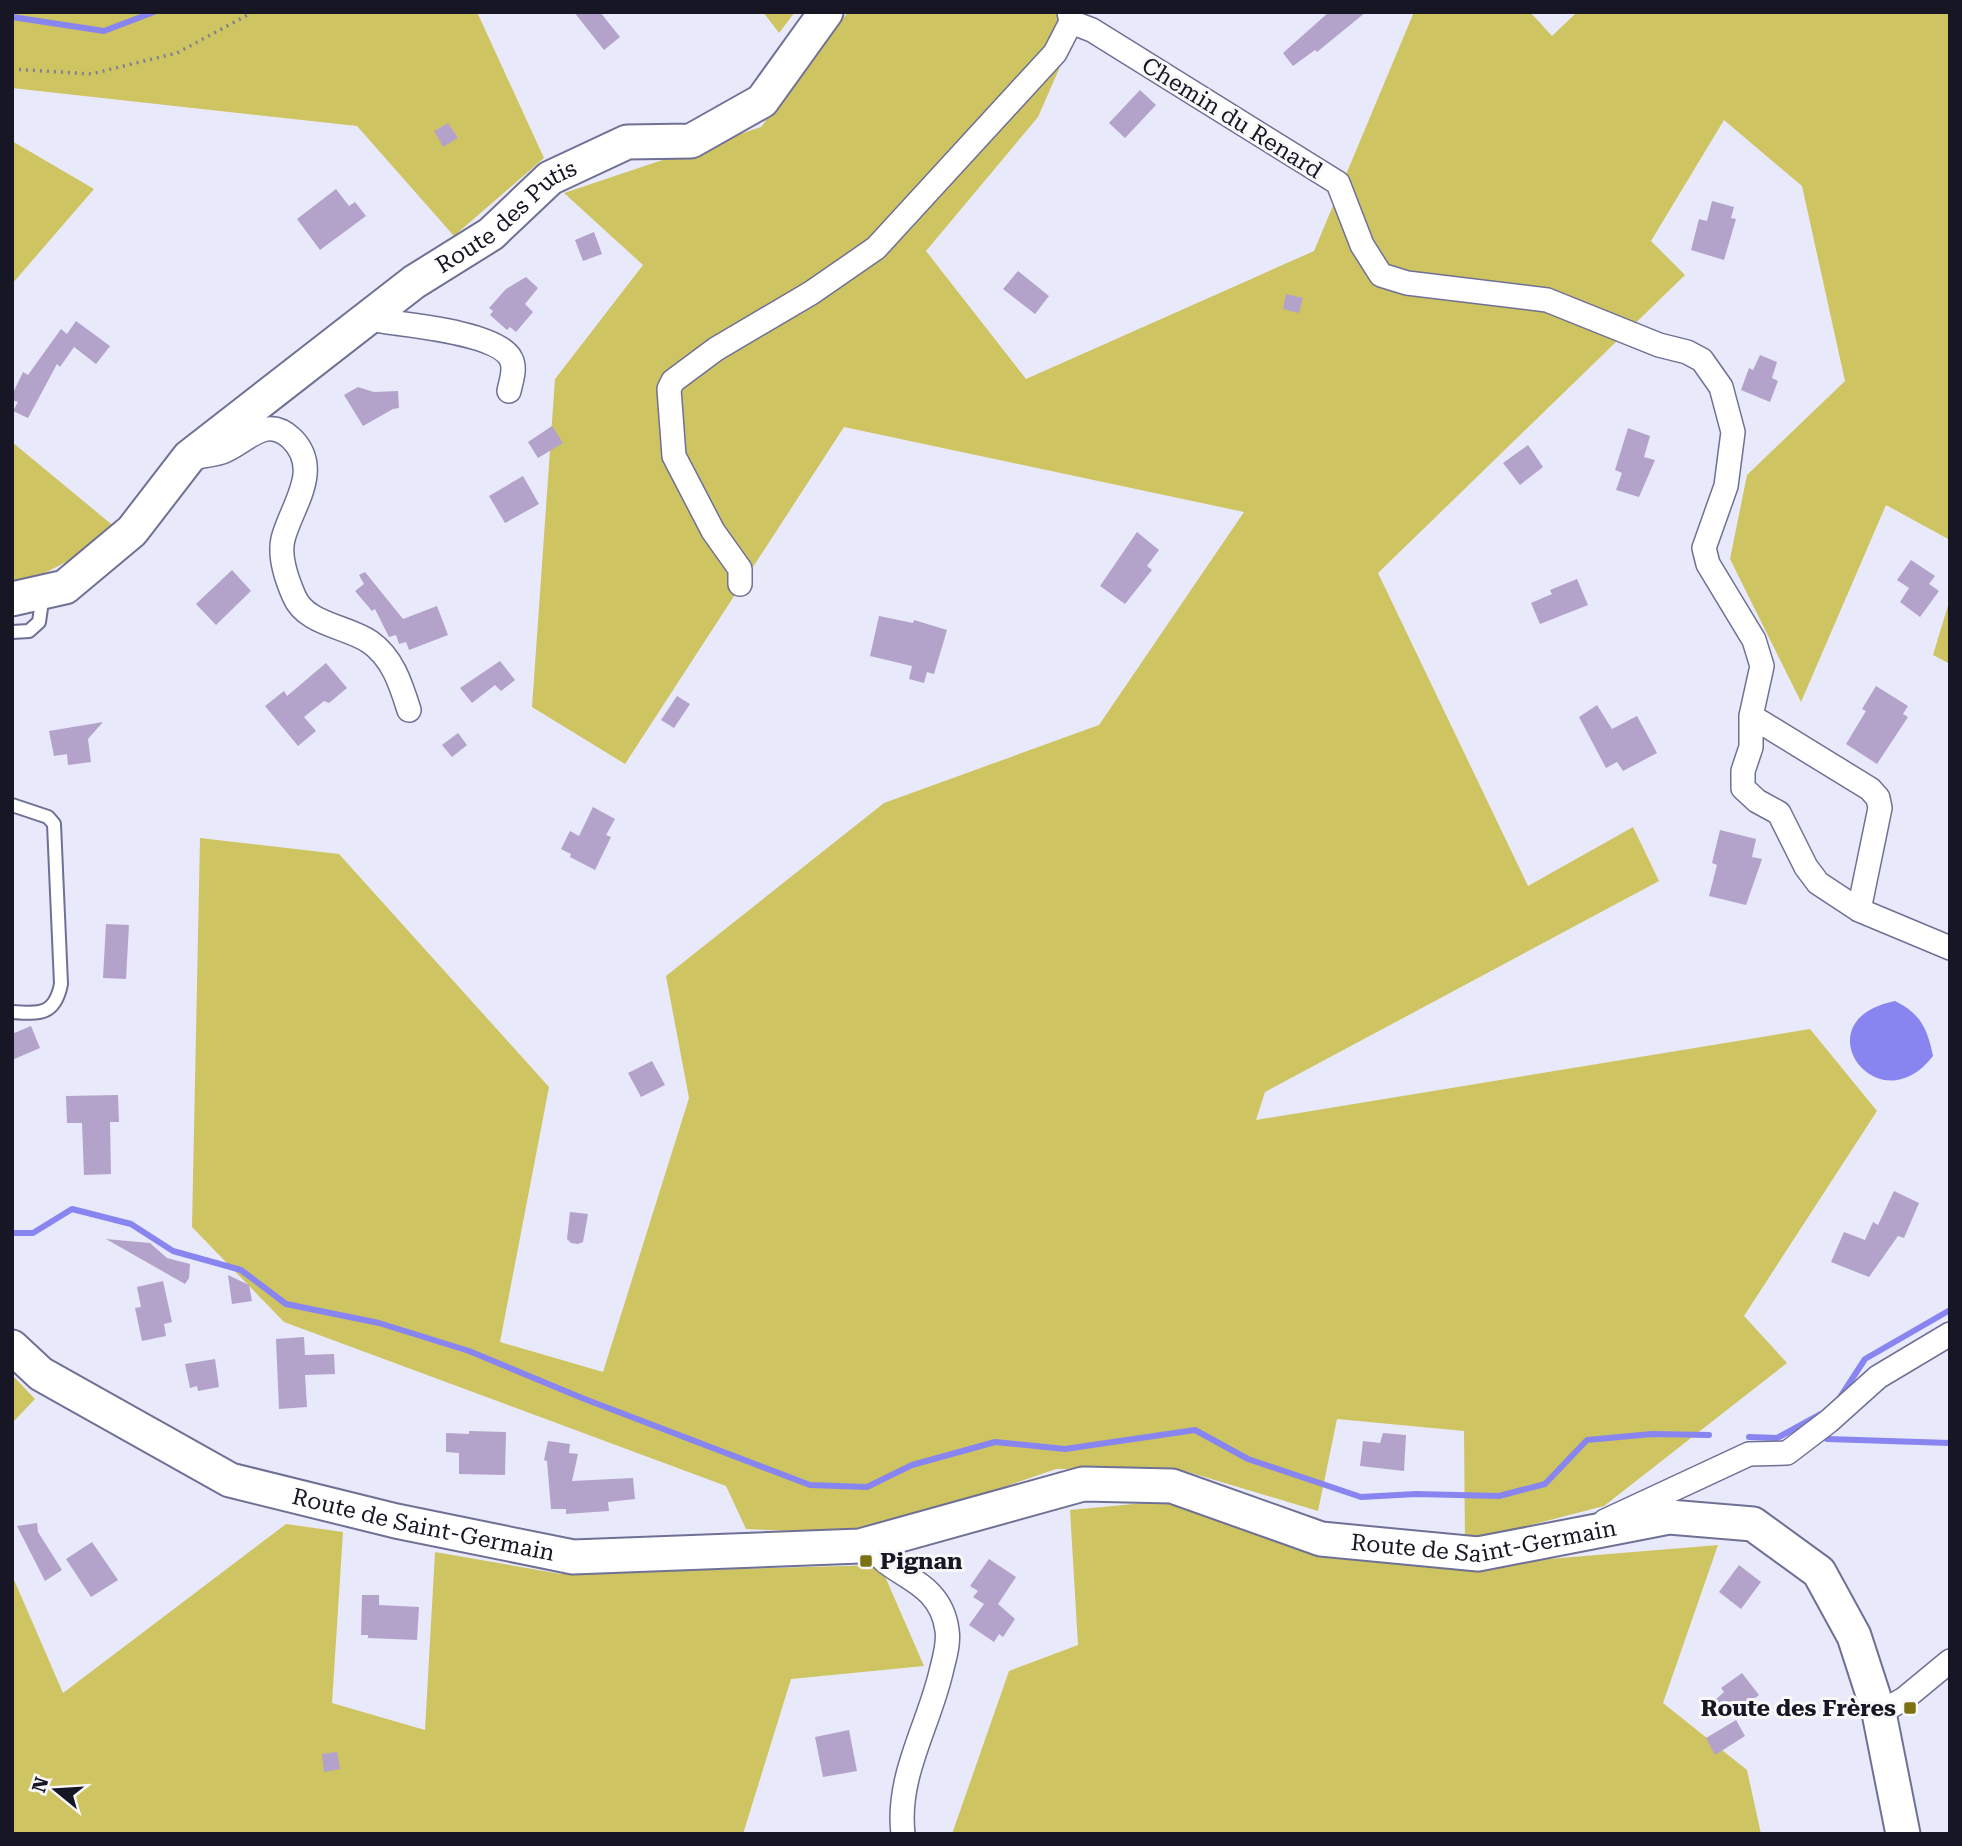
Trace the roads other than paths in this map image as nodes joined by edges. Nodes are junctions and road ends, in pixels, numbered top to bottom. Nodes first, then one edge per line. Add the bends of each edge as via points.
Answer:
1 (826, 12) edge
2 (1070, 17) edge
3 (366, 319) junction
4 (509, 391) dead end
5 (189, 457) junction
6 (740, 584) dead end
7 (28, 596) edge
8 (12, 632) edge
9 (409, 710) dead end
10 (1751, 716) junction
11 (12, 805) edge
12 (1860, 910) junction
13 (1950, 948) edge
14 (12, 1012) edge
15 (1950, 1334) edge
16 (12, 1347) edge
17 (1580, 1534) junction
18 (873, 1544) junction
19 (1950, 1661) edge
20 (1879, 1713) junction
21 (903, 1834) edge
22 (1903, 1834) edge

1 - 3 street, Route des Putis via 762,102 691,141 627,142 550,178 491,234 414,282
2 - 6 street, Chemin du Renard via 1055,53 876,248 673,381 669,389 674,456 713,531 740,569
2 - 10 street, Chemin du Renard via 1338,183 1362,245 1381,275 1407,283 1547,300 1702,360 1721,387 1732,432 1726,486 1704,548 1708,564 1754,640 1762,666
3 - 4 street via 482,338 501,347 514,372
3 - 5 street, Route des Putis
5 - 7 street, Route des Putis via 132,531 65,587
5 - 9 street via 222,452 258,429 273,428 291,438 305,467 303,488 283,540 284,566 295,599 305,612 370,642 389,661
7 - 8 lane via 43,608 39,622 29,631
10 - 12 street, Chemin du Renard via 1743,788 1779,813 1818,883
10 - 12 street via 1878,798 1881,808
11 - 14 lane via 48,817 54,824 61,984 51,1010
12 - 13 street, Chemin du Renard
15 - 17 street via 1878,1377 1787,1453 1749,1454
16 - 18 street, Route de Saint-Germain via 41,1374 230,1480 396,1521 573,1557
17 - 18 street, Route de Saint-Germain via 1478,1553 1321,1539 1172,1486 1083,1484
17 - 20 street, Route de Saint-Germain via 1669,1517 1753,1524 1819,1572 1854,1636
18 - 21 street via 881,1560 929,1593 948,1632 937,1693 904,1780
19 - 20 street
20 - 22 street, Route de Saint-Germain

